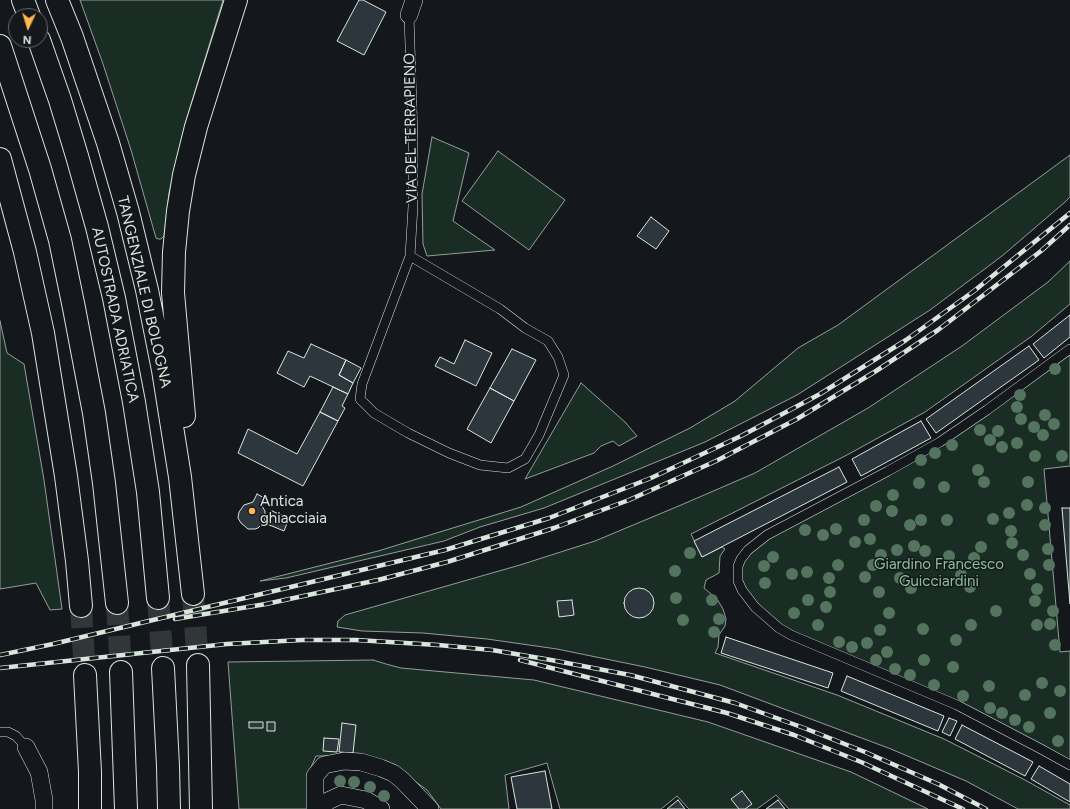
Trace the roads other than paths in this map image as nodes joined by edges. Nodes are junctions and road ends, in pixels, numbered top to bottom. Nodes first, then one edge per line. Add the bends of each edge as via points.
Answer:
1 (57, 0) edge
2 (236, 0) edge
3 (412, 7) edge
4 (0, 46) edge
5 (42, 48) edge
6 (0, 159) edge
7 (0, 204) edge
8 (410, 256) junction
9 (1070, 348) edge
10 (56, 414) junction
11 (158, 598) tunnel mouth
12 (117, 603) tunnel mouth
13 (81, 606) tunnel mouth
14 (198, 665) tunnel mouth
15 (163, 668) tunnel mouth
16 (121, 672) tunnel mouth
17 (85, 675) tunnel mouth
18 (0, 732) edge
19 (26, 747) joint
20 (1070, 765) edge
21 (44, 809) edge
22 (90, 809) edge
23 (126, 809) edge
24 (169, 809) edge
25 (201, 809) edge
26 (315, 809) edge
27 (321, 809) edge
28 (381, 809) edge
29 (430, 809) edge

1 - 2 highway, TANGENZIALE DI BOLOGNA via 108,143 147,290 180,477 192,587 190,483 173,293 174,252 184,175 196,127
3 - 8 lane, VIA DEL TERRAPIENO via 413,206
4 - 12 highway via 60,240 94,413
5 - 11 highway, AUTOSTRADA ADRIATICA via 77,156 114,298 148,492
6 - 10 highway via 25,252 43,334
7 - 10 highway
8 - 8 lane, VIA DEL TERRAPIENO via 362,384 360,398 374,413 450,453 480,465 508,468 525,459 539,435 564,375 558,357 548,341 500,309
9 - 20 lane via 940,442 767,535 748,550 738,566 738,581 742,590 755,607 779,628 957,705
10 - 13 highway
14 - 25 highway
15 - 24 highway
16 - 23 highway
17 - 22 highway
18 - 19 lane via 16,736
19 - 21 street via 39,772
26 - 29 street via 315,776 324,765 344,761 361,762 392,773
27 - 28 street via 328,801 341,795 366,800

